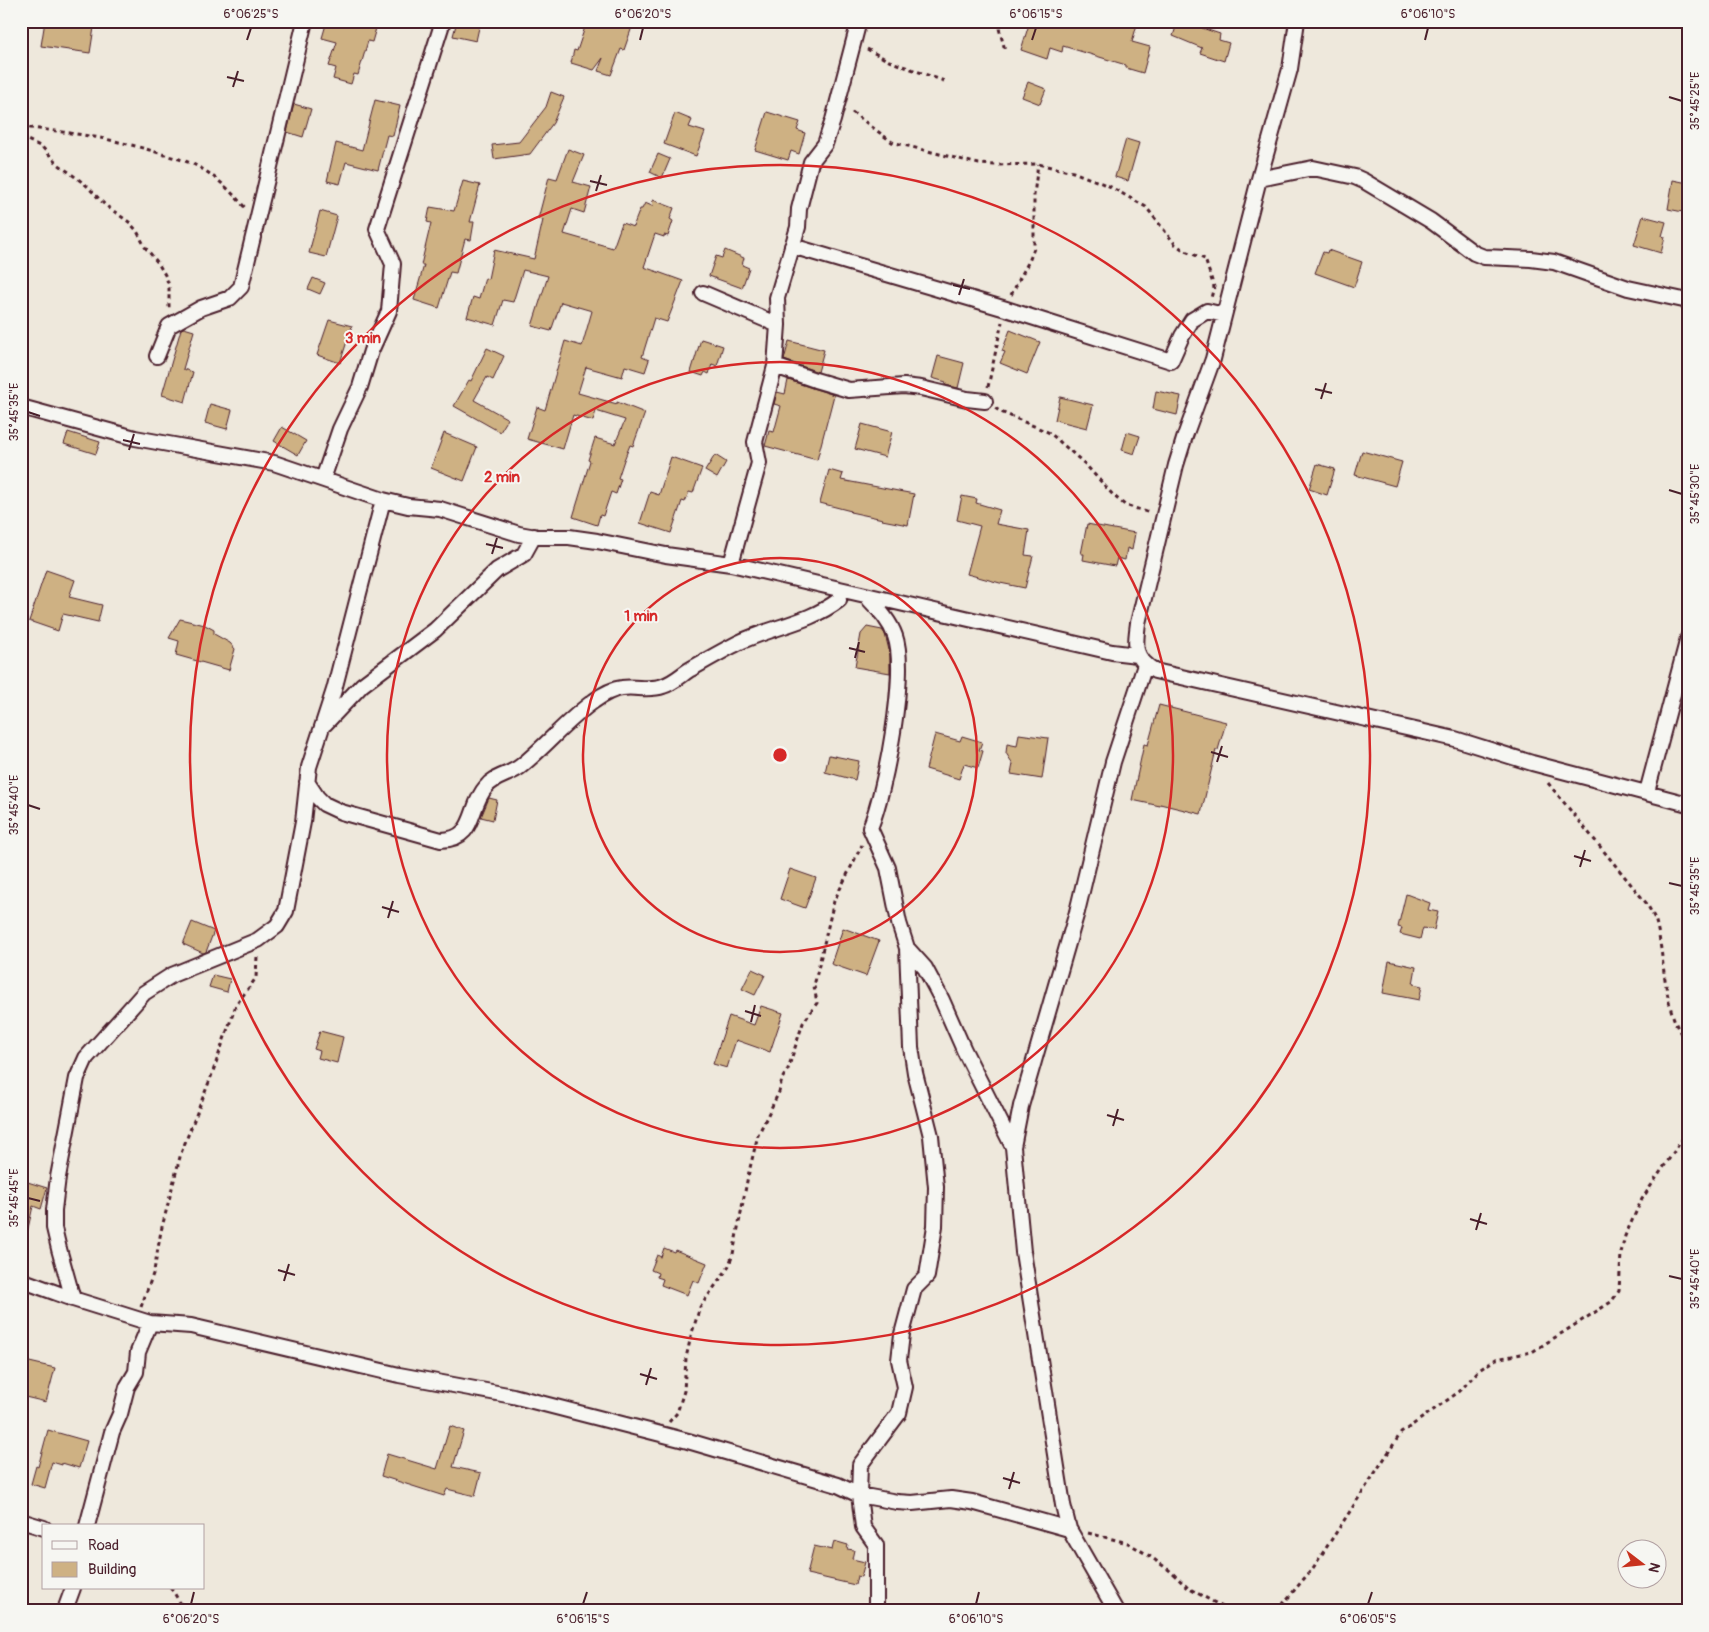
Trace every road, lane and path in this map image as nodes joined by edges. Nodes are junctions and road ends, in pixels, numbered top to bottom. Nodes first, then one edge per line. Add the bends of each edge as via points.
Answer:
1 (305, 21) edge
2 (444, 21) edge
3 (860, 21) edge
4 (997, 21) edge
5 (1297, 21) edge
6 (856, 38) junction
7 (1005, 50) dead end
8 (944, 81) dead end
9 (852, 112) dead end
10 (21, 127) edge
11 (21, 137) edge
12 (1038, 164) junction
13 (1259, 179) junction
14 (256, 222) junction
15 (792, 246) junction
16 (703, 293) dead end
17 (1688, 301) edge
18 (1006, 309) junction
19 (1207, 311) junction
20 (1224, 315) junction
21 (778, 324) junction
22 (169, 326) junction
23 (157, 356) dead end
24 (776, 366) junction
25 (986, 401) junction
26 (21, 407) edge
27 (323, 479) junction
28 (383, 500) junction
29 (1164, 517) junction
30 (534, 536) junction
31 (731, 564) junction
32 (865, 596) junction
33 (839, 600) dead end
34 (1688, 638) edge
35 (1141, 660) junction
36 (321, 729) junction
37 (1532, 763) junction
38 (307, 782) junction
39 (1647, 792) junction
40 (1688, 804) edge
41 (870, 828) junction
42 (258, 940) junction
43 (907, 948) junction
44 (1688, 1042) edge
45 (1688, 1131) edge
46 (1013, 1147) junction
47 (21, 1280) edge
48 (74, 1299) junction
49 (143, 1321) junction
50 (660, 1434) junction
51 (859, 1495) junction
52 (21, 1522) edge
53 (88, 1524) edge
54 (42, 1527) edge
55 (1069, 1529) junction
56 (72, 1590) edge
57 (172, 1590) edge
58 (66, 1611) edge
59 (185, 1611) edge
60 (876, 1611) edge
61 (1116, 1611) edge
62 (1233, 1611) edge
63 (1277, 1611) edge

1 - 14 street
2 - 27 street via 377,229 392,264 389,311
3 - 6 street
4 - 7 path
5 - 13 street via 1290,69
6 - 8 path via 869,51 889,62
6 - 15 street via 825,144 811,162
9 - 12 path via 883,137 906,146 978,164
10 - 14 path via 135,145 195,165 235,195
11 - 22 path via 42,147 105,205 129,222 158,263 169,285
12 - 18 path via 1034,195 1034,248
12 - 19 path via 1109,186 1146,207 1175,244 1205,259 1214,287
13 - 17 street via 1313,168 1355,177 1431,221 1484,257 1554,262 1628,288
13 - 20 street
14 - 22 street via 241,287 230,298 201,308
15 - 18 street
15 - 21 street via 777,298
16 - 21 street
18 - 19 street via 1171,361 1192,320
18 - 25 path
19 - 20 street
20 - 29 street via 1213,358 1185,436
21 - 24 street
22 - 23 street
24 - 25 street via 848,390 904,386
24 - 31 street via 755,442 759,463
25 - 29 path via 1001,412 1050,433 1125,505
26 - 27 street via 135,438 274,463
27 - 28 street
28 - 30 street via 440,509
28 - 36 street
29 - 35 street via 1138,623 1135,642
30 - 31 street via 570,537
30 - 36 street via 524,554 497,570 435,630 362,685
31 - 32 street
32 - 35 street
32 - 41 street via 884,615 899,648 894,725
33 - 38 street via 788,626 739,642 664,686 622,688 595,700 520,767 487,785 458,837 441,840 341,812 324,804
34 - 39 street
35 - 37 street via 1155,671 1455,739
35 - 46 street via 1077,912 1021,1106
36 - 38 street
37 - 39 street
37 - 44 path via 1648,904 1656,921 1671,1010 1680,1035
38 - 42 street via 286,911 277,926
39 - 40 street
41 - 43 street via 888,868
41 - 50 path via 834,901 814,986 817,1003 803,1023 779,1092 758,1134 731,1261 700,1308 686,1358 684,1390 677,1413
42 - 48 street via 172,975 144,993 86,1058 77,1078 54,1210 54,1228
42 - 49 path via 256,978 236,1005 181,1153
43 - 46 street via 925,968
43 - 51 street via 911,1047 935,1164 935,1226 927,1276 914,1290 902,1334 899,1360 905,1387 899,1414 860,1464
45 - 63 path via 1642,1199 1625,1236 1619,1292 1612,1302 1532,1352 1496,1359 1479,1370 1460,1392 1401,1433 1313,1568
46 - 55 street via 1024,1252
47 - 48 street
48 - 49 street
49 - 50 street via 192,1326 399,1375 512,1396
49 - 53 street via 136,1372 127,1387 112,1432
50 - 51 street via 838,1485
51 - 55 street via 912,1503 951,1499 972,1502
51 - 60 street via 863,1527 876,1545
52 - 54 street
55 - 61 street
55 - 62 path via 1128,1544 1169,1570 1188,1588
56 - 58 street
57 - 59 path

